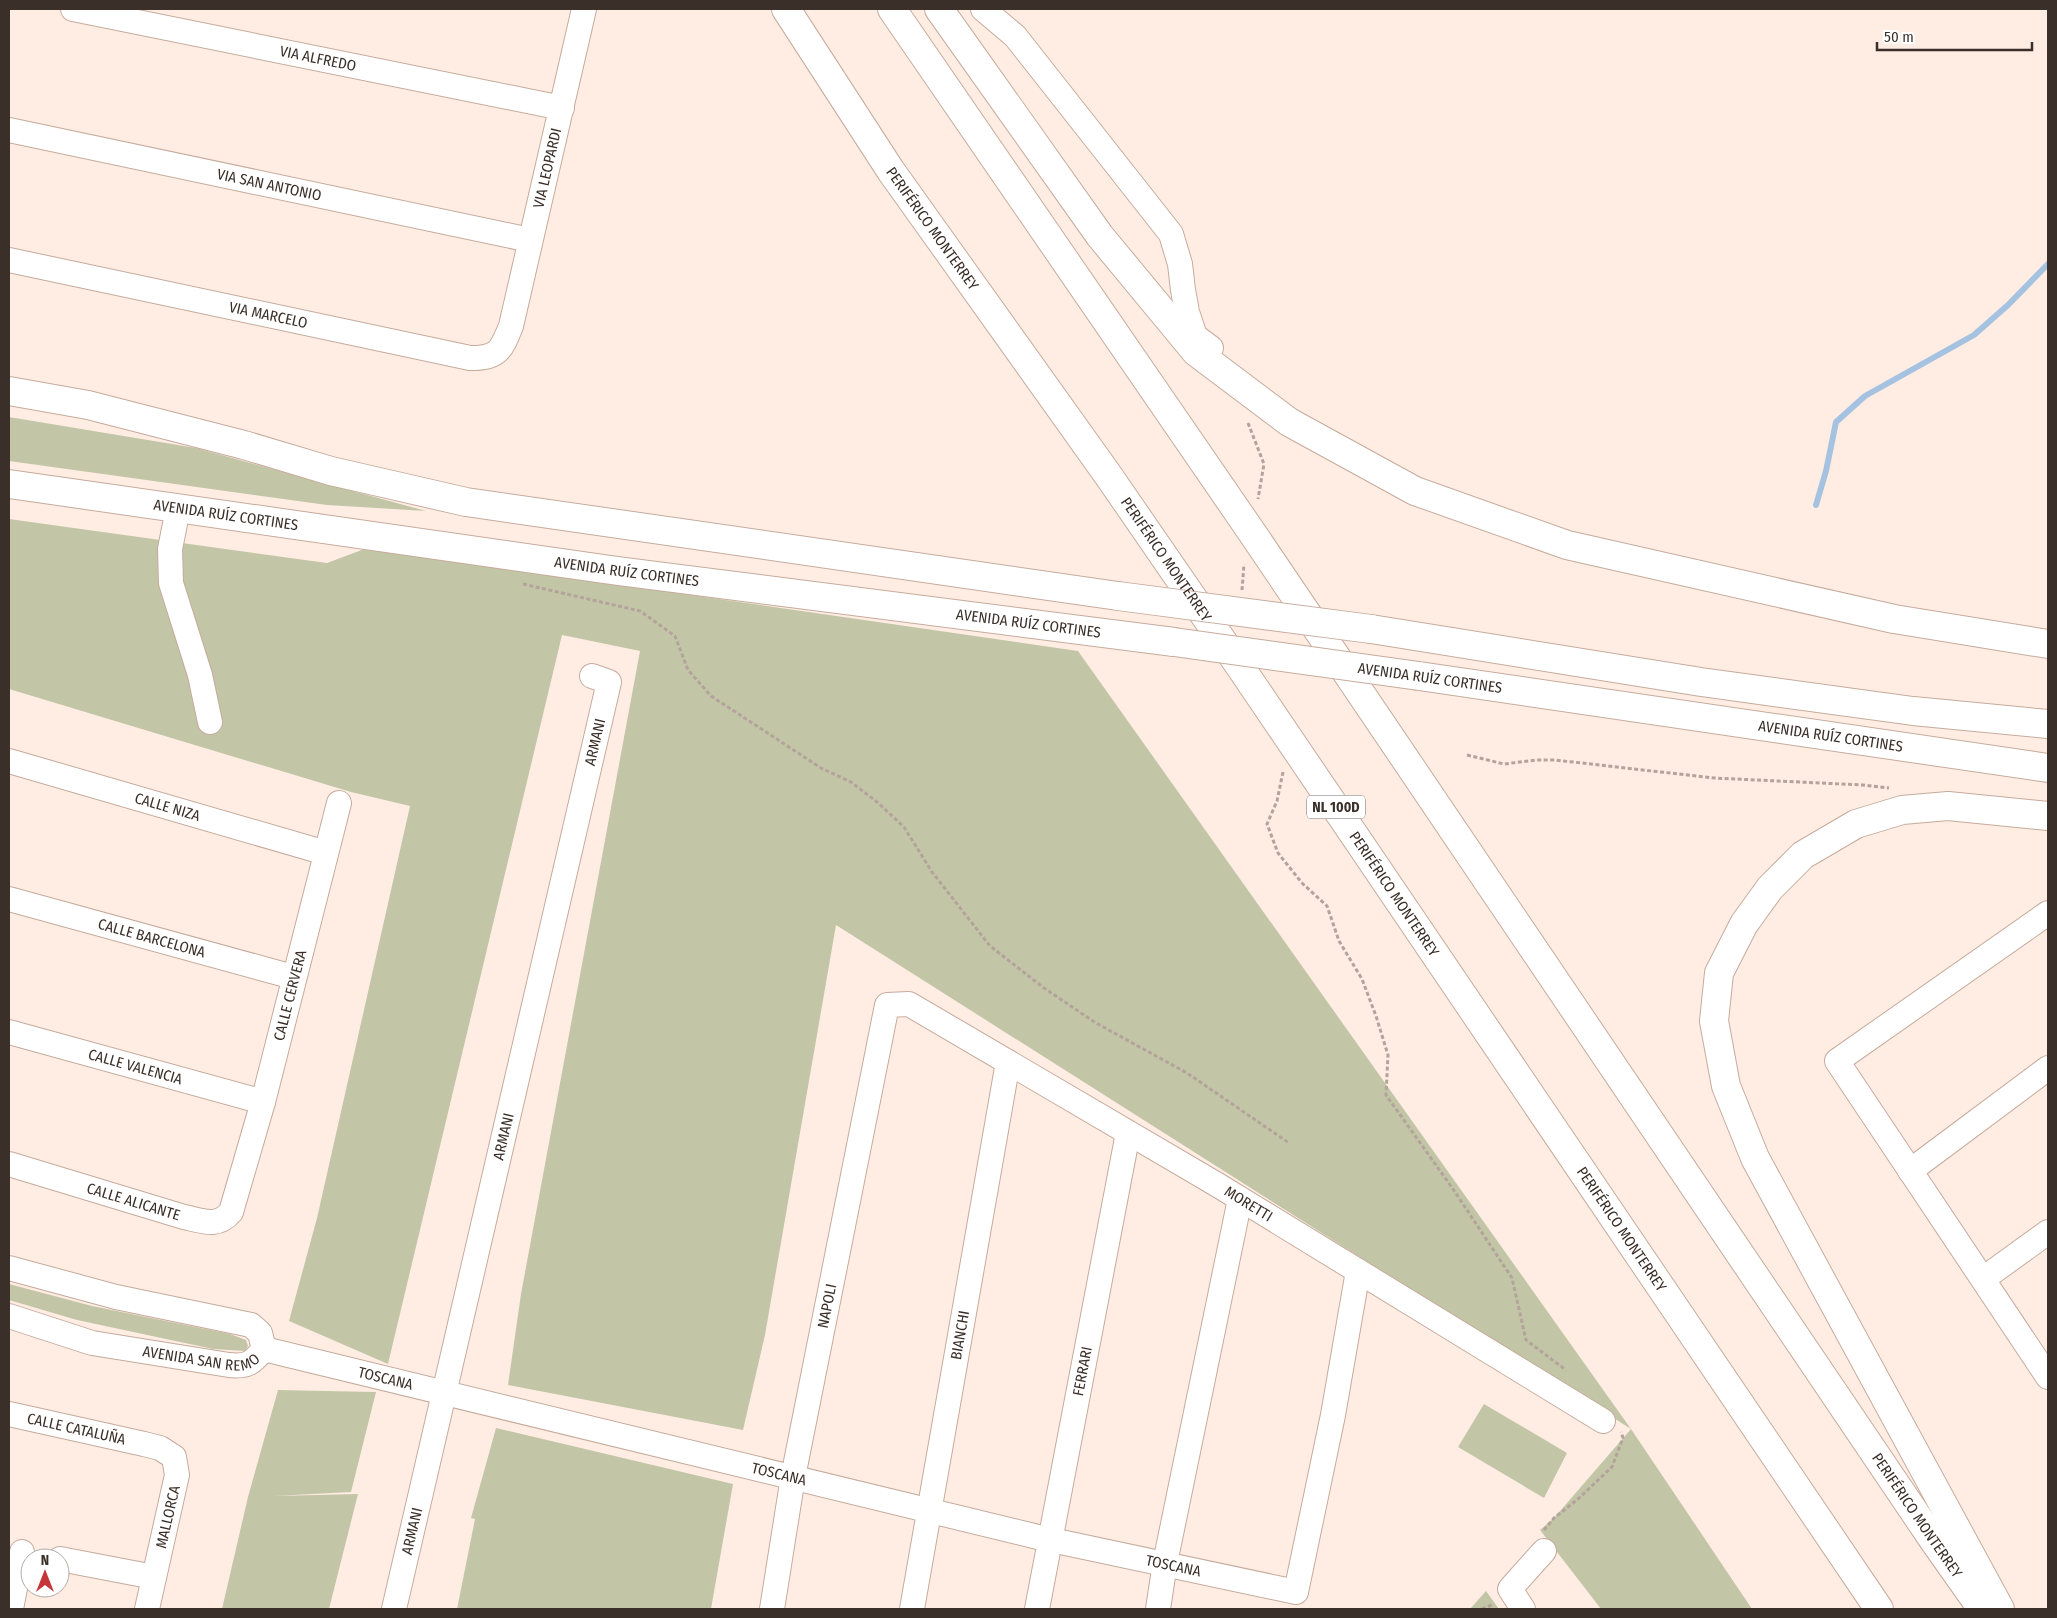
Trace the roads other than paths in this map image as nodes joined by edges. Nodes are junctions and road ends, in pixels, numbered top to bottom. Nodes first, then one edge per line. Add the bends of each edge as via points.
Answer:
1 (73, 9) edge
2 (584, 9) edge
3 (786, 9) edge
4 (892, 9) edge
5 (939, 9) edge
6 (983, 9) edge
7 (1010, 9) edge
8 (1015, 36) junction
9 (562, 108) junction
10 (9, 130) edge
11 (530, 240) junction
12 (9, 260) edge
13 (511, 326) joint
14 (9, 391) edge
15 (9, 484) edge
16 (178, 509) junction
17 (1894, 618) junction
18 (2048, 644) edge
19 (2048, 649) edge
20 (592, 676) dead end
21 (210, 722) dead end
22 (2048, 724) edge
23 (9, 761) edge
24 (2048, 768) edge
25 (339, 803) dead end
26 (2048, 816) edge
27 (326, 854) junction
28 (9, 899) edge
29 (2048, 913) edge
30 (293, 977) junction
31 (887, 1005) joint
32 (9, 1032) edge
33 (1008, 1062) junction
34 (2048, 1068) edge
35 (263, 1102) junction
36 (1128, 1133) junction
37 (9, 1164) edge
38 (1910, 1171) junction
39 (238, 1187) joint
40 (1240, 1199) junction
41 (2048, 1232) edge
42 (9, 1268) edge
43 (1358, 1271) junction
44 (1983, 1279) junction
45 (9, 1316) edge
46 (264, 1349) junction
47 (2048, 1377) edge
48 (444, 1392) junction
49 (9, 1414) edge
50 (1612, 1425) road end
51 (144, 1444) joint
52 (793, 1477) junction
53 (930, 1510) junction
54 (1050, 1539) junction
55 (1544, 1551) road end
56 (13, 1555) edge
57 (70, 1561) edge
58 (1165, 1563) junction
59 (154, 1577) junction
60 (12, 1602) edge
61 (147, 1609) edge
62 (394, 1609) edge
63 (772, 1609) edge
64 (912, 1609) edge
65 (1037, 1609) edge
66 (1158, 1609) edge
67 (1523, 1609) edge
68 (1879, 1609) edge
69 (1982, 1609) edge
70 (2000, 1609) edge

1 - 9 street, VIA ALFREDO
2 - 9 street, VIA LEOPARDI
3 - 68 main road, PERIFÉRICO MONTERREY / NL 100D via 891,171 1225,644
4 - 69 main road, PERIFÉRICO MONTERREY via 1253,534
5 - 17 main road via 1100,236 1196,352 1289,422 1415,491 1567,545
6 - 8 street
7 - 8 street
8 - 17 street via 1171,234 1195,336 1319,433 1474,510
9 - 11 street, VIA LEOPARDI
10 - 11 street, VIA SAN ANTONIO
11 - 13 street, VIA LEOPARDI
12 - 13 street, VIA MARCELO via 470,358 493,356 503,347
14 - 22 main road, bridge via 88,405 331,471 466,502 1371,629 1701,682 1913,711
15 - 16 main road, AVENIDA RUÍZ CORTINES
16 - 21 street via 170,549 171,583 200,676
16 - 24 main road, AVENIDA RUÍZ CORTINES, bridge via 618,571 1174,642
17 - 18 main road
17 - 19 street via 2006,645
20 - 48 street, ARMANI via 609,682
23 - 27 street, CALLE NIZA
25 - 27 street, CALLE CERVERA
26 - 70 main road via 1948,806 1902,810 1856,824 1803,855 1770,888 1744,924 1720,973 1714,1021 1726,1086 1755,1158
27 - 30 street, CALLE CERVERA
28 - 30 street, CALLE BARCELONA
29 - 38 street via 1837,1061
30 - 35 street, CALLE CERVERA
31 - 33 street, MORETTI via 909,1004
31 - 52 street, NAPOLI
32 - 35 street, CALLE VALENCIA
33 - 36 street, MORETTI
33 - 53 street, BIANCHI
34 - 38 street
35 - 39 street, CALLE CERVERA
36 - 40 street, MORETTI
36 - 54 street, FERRARI
37 - 39 street, CALLE ALICANTE via 210,1222 224,1220 231,1212
38 - 44 street
40 - 43 street, MORETTI
40 - 58 street
41 - 44 street
42 - 46 street, AVENIDA SAN REMO via 116,1297 251,1325 260,1333
43 - 50 street, MORETTI
43 - 58 street, TOSCANA via 1333,1415 1296,1592
44 - 47 street
45 - 46 street, AVENIDA SAN REMO via 92,1343 229,1366 254,1361
46 - 48 street, TOSCANA
48 - 52 street, TOSCANA
48 - 62 street, ARMANI
49 - 51 street, CALLE CATALUÑA
51 - 59 street, MALLORCA via 160,1448 174,1457 177,1475
52 - 53 street, TOSCANA
52 - 63 street, NAPOLI
53 - 54 street, TOSCANA
53 - 64 street, BIANCHI
54 - 58 street, TOSCANA
54 - 65 street, FERRARI
55 - 67 street via 1510,1589
56 - 60 street
57 - 59 street
58 - 66 street
59 - 61 street, MALLORCA

